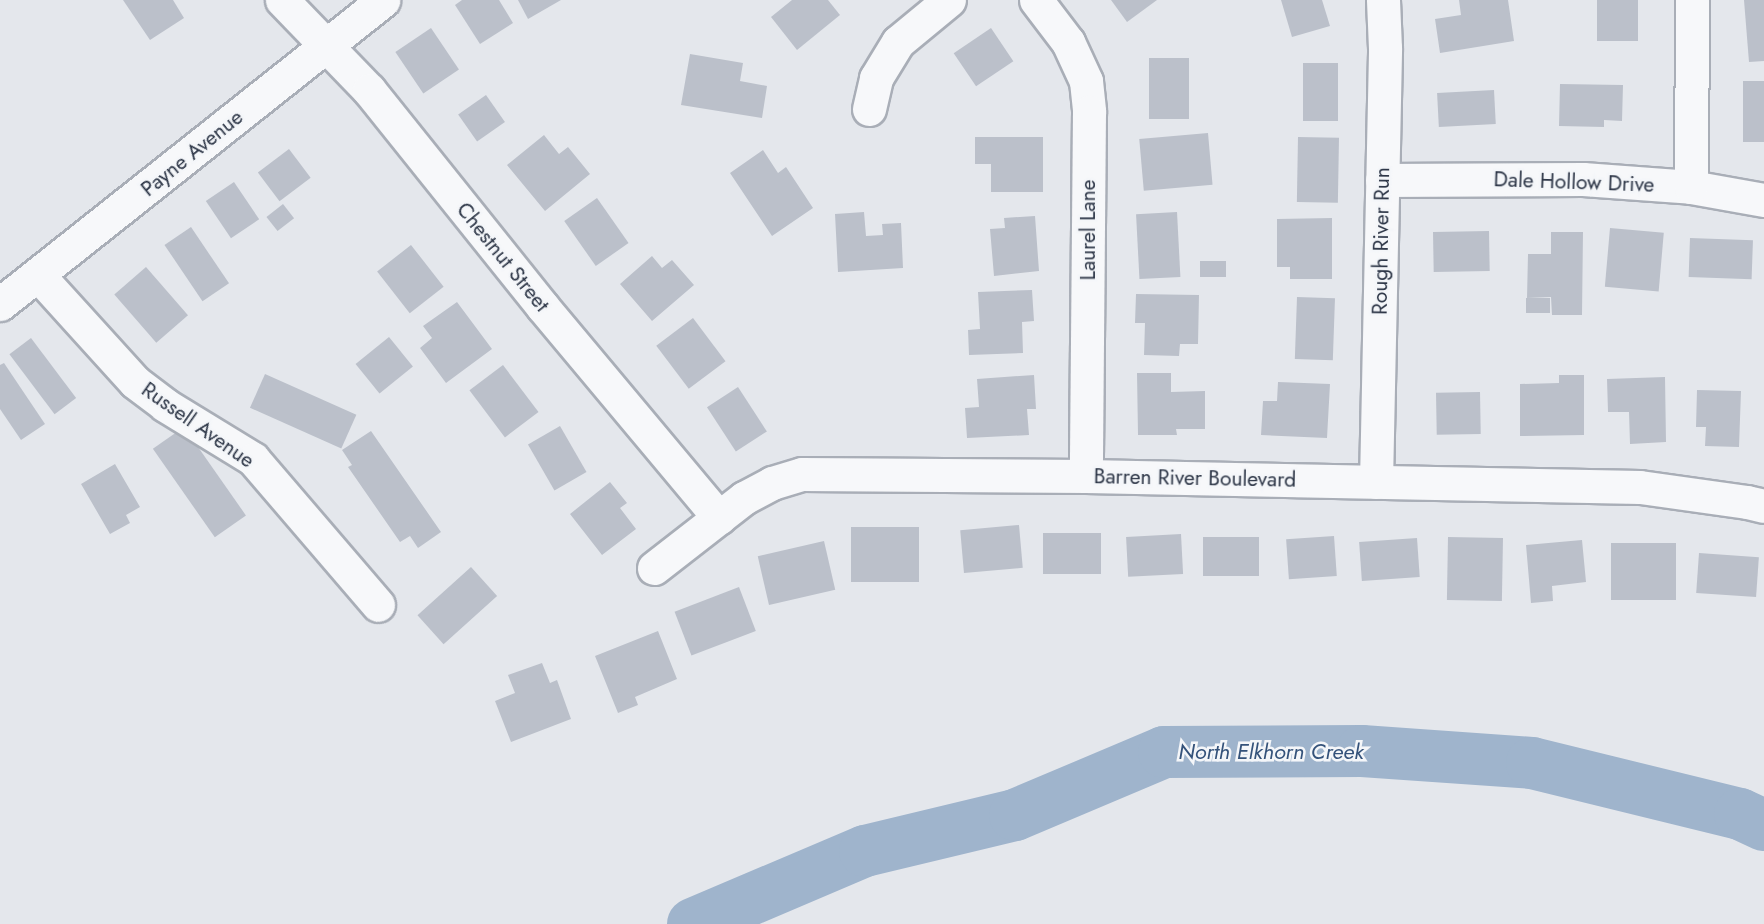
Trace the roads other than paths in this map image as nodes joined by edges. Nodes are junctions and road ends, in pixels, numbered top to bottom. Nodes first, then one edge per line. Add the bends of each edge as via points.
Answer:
1 (282, 0) edge
2 (383, 0) edge
3 (949, 0) edge
4 (1036, 0) edge
5 (1383, 0) edge
6 (1692, 0) edge
7 (324, 46) junction
8 (868, 109) dead end
9 (1382, 180) junction
10 (1691, 187) junction
11 (1764, 200) edge
12 (38, 275) junction
13 (0, 304) edge
14 (1086, 476) junction
15 (1376, 482) junction
16 (1764, 506) edge
17 (718, 518) junction
18 (654, 568) dead end
19 (378, 605) dead end

1 - 7 street, Chestnut Street
2 - 7 street, Payne Avenue
3 - 8 street via 898,42 876,78
4 - 14 street, Laurel Lane via 1068,42 1086,81
5 - 9 street, Rough River Run
6 - 10 street
7 - 12 street, Payne Avenue
7 - 17 street, Chestnut Street via 369,90
9 - 10 street, Dale Hollow Drive via 1583,179
9 - 15 street, Rough River Run
10 - 11 street, Dale Hollow Drive
12 - 13 street, Payne Avenue
12 - 19 street, Russell Avenue via 135,382 253,459
14 - 15 street, Barren River Boulevard
14 - 17 street, Barren River Boulevard via 802,474 772,483
15 - 16 street, Barren River Boulevard via 1640,487
17 - 18 street, Barren River Boulevard

